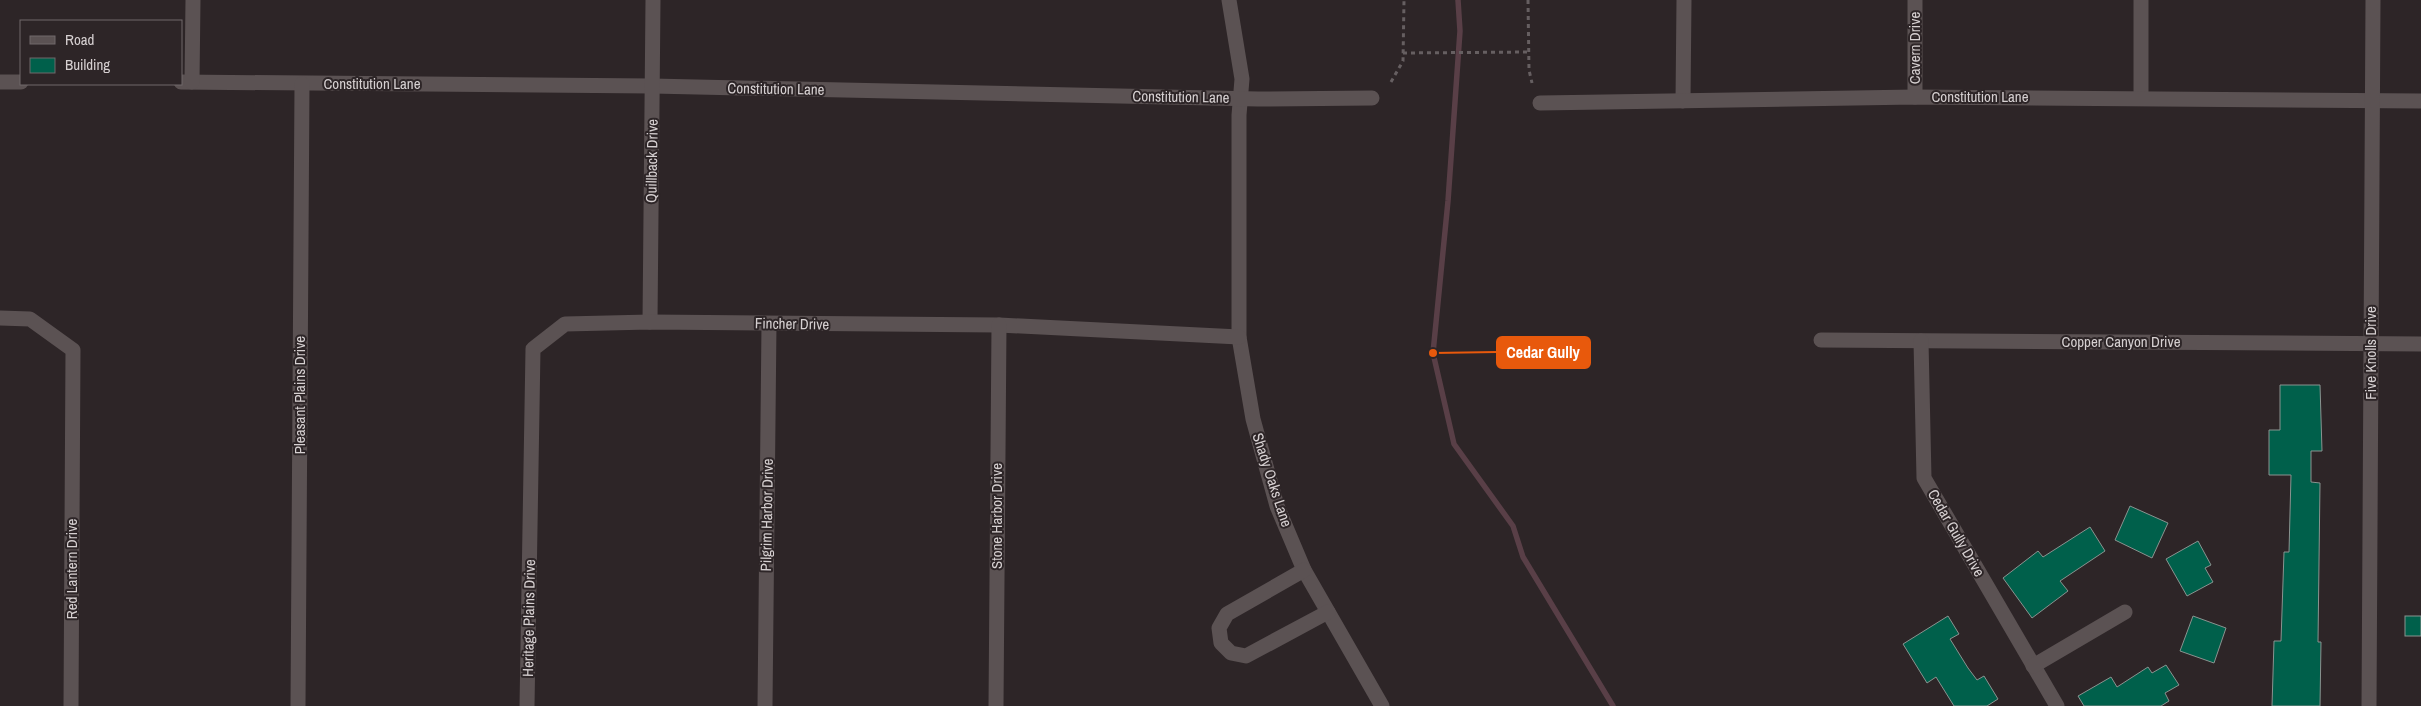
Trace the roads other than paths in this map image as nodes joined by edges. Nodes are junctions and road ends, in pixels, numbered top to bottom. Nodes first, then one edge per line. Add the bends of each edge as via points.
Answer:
1 (193, 0) edge
2 (653, 0) edge
3 (1229, 0) edge
4 (1684, 0) edge
5 (1914, 0) edge
6 (2141, 0) edge
7 (2373, 0) edge
8 (0, 82) edge
9 (20, 82) edge
10 (187, 82) edge
11 (302, 84) junction
12 (652, 86) junction
13 (1915, 97) junction
14 (1242, 98) junction
15 (1372, 98) dead end
16 (2140, 98) junction
17 (1682, 101) junction
18 (2372, 101) junction
19 (2421, 101) edge
20 (1540, 104) dead end
21 (0, 318) edge
22 (650, 322) junction
23 (769, 324) junction
24 (999, 325) junction
25 (1239, 337) junction
26 (1821, 340) dead end
27 (1920, 341) junction
28 (2370, 343) junction
29 (2421, 344) edge
30 (530, 530) joint
31 (1304, 570) junction
32 (1328, 612) junction
33 (2125, 612) dead end
34 (2033, 666) junction
35 (71, 706) edge
36 (298, 706) edge
37 (527, 706) edge
38 (764, 706) edge
39 (996, 706) edge
40 (1382, 706) edge
41 (2057, 706) edge
42 (2369, 706) edge

1 - 10 street
2 - 12 street, Quillback Drive
3 - 14 street, Shady Oaks Lane
4 - 17 street
5 - 13 street, Cavern Drive
6 - 16 street
7 - 18 street, Five Knolls Drive
8 - 9 street
10 - 11 street, Constitution Lane
11 - 12 street, Constitution Lane
11 - 36 street, Pleasant Plains Drive
12 - 14 street, Constitution Lane
12 - 22 street, Quillback Drive
13 - 16 street, Constitution Lane
13 - 17 street, Constitution Lane
14 - 15 street, Constitution Lane
14 - 25 street, Shady Oaks Lane
16 - 18 street, Constitution Lane
17 - 20 street, Constitution Lane
18 - 19 street, Constitution Lane
18 - 28 street, Five Knolls Drive
21 - 35 street, Red Lantern Drive via 30,319 73,350
22 - 23 street, Fincher Drive
22 - 30 street, Fincher Drive via 565,324 533,349
23 - 24 street, Fincher Drive
23 - 38 street, Pilgrim Harbor Drive
24 - 25 street, Fincher Drive
24 - 39 street, Stone Harbor Drive
25 - 31 street, Shady Oaks Lane via 1252,419 1277,506
26 - 27 street, Copper Canyon Drive
27 - 28 street, Copper Canyon Drive
27 - 34 street, Cedar Gully Drive via 1924,478
28 - 29 street, Copper Canyon Drive
28 - 42 street, Five Knolls Drive
30 - 37 street, Heritage Plains Drive
31 - 32 street, Shady Oaks Lane
31 - 32 street via 1227,614 1219,628 1222,642 1231,653 1246,656
32 - 40 street, Shady Oaks Lane
33 - 34 street
34 - 41 street, Cedar Gully Drive

